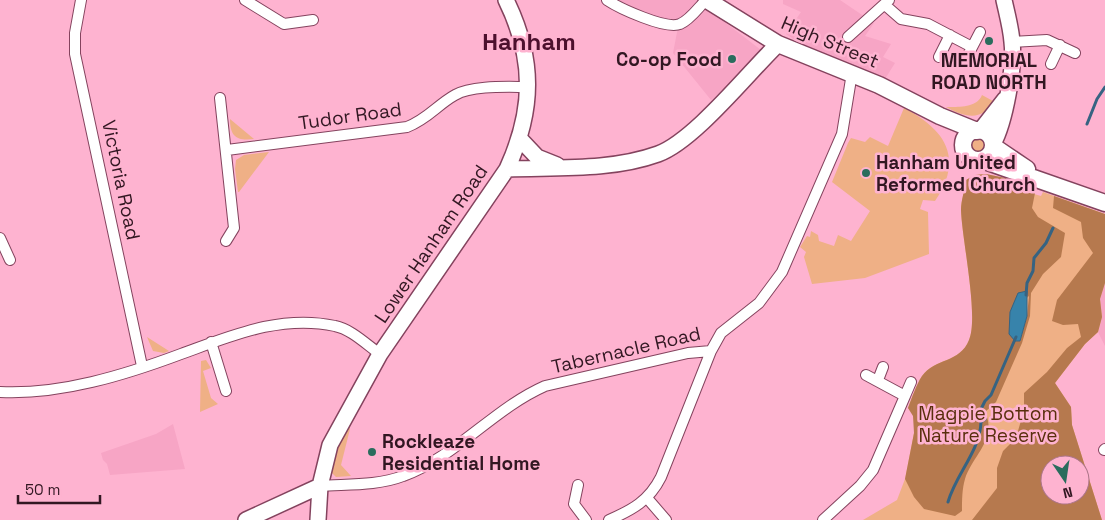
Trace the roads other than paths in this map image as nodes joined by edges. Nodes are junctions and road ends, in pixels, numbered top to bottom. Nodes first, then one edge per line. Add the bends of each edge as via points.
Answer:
1 (81, 0) edge
2 (245, 0) edge
3 (506, 0) edge
4 (607, 0) edge
5 (707, 0) edge
6 (1004, 0) edge
7 (887, 3) edge
8 (312, 20) dead end
9 (980, 32) dead end
10 (950, 35) junction
11 (848, 37) dead end
12 (1012, 42) junction
13 (778, 44) junction
14 (1060, 45) junction
15 (972, 46) junction
16 (1075, 53) dead end
17 (940, 57) dead end
18 (966, 58) dead end
19 (1051, 64) dead end
20 (852, 74) junction
21 (527, 87) junction
22 (220, 98) dead end
23 (1005, 99) junction
24 (940, 116) junction
25 (978, 131) junction
26 (520, 139) junction
27 (993, 145) junction
28 (963, 148) junction
29 (227, 150) junction
30 (982, 160) junction
31 (560, 167) junction
32 (507, 169) junction
33 (1043, 181) junction
34 (1105, 203) edge
35 (0, 238) edge
36 (226, 241) dead end
37 (10, 260) dead end
38 (212, 342) junction
39 (711, 351) junction
40 (380, 354) junction
41 (142, 366) junction
42 (883, 367) dead end
43 (866, 375) dead end
44 (878, 380) junction
45 (911, 382) dead end
46 (226, 391) dead end
47 (0, 392) edge
48 (905, 396) junction
49 (578, 485) dead end
50 (320, 486) junction
51 (647, 498) junction
52 (246, 520) edge
53 (318, 520) edge
54 (586, 520) edge
55 (609, 520) edge
56 (666, 520) edge
57 (823, 520) edge

1 - 41 street, Victoria Road via 75,54
2 - 8 street via 284,24
3 - 21 street via 526,56
4 - 5 street via 641,17 677,25
5 - 13 main road, High Street
6 - 12 street
7 - 10 street via 902,19 928,24
7 - 11 street
9 - 15 street
10 - 15 street
10 - 17 street
12 - 14 street via 1047,40
12 - 23 street via 1011,72
13 - 20 main road, High Street
13 - 31 street, Lower Hanham Road via 690,135 659,154 618,164
14 - 16 street
14 - 19 street
15 - 18 street
20 - 24 main road, High Street
20 - 39 street, Tabernacle Road via 842,134 782,272 759,303 721,333
21 - 26 street
21 - 29 street, Tudor Road via 462,92 423,121 407,127
22 - 29 street
23 - 25 street
23 - 27 street via 1003,119
24 - 25 main road, High Street
24 - 28 main road, High Street
25 - 27 main road via 990,136
25 - 28 main road via 965,138
26 - 31 street via 537,157
26 - 32 street
27 - 30 main road via 990,155
27 - 33 main road
28 - 30 main road via 972,159
29 - 36 street via 234,228
30 - 33 main road
31 - 32 street, Lower Hanham Road
32 - 40 street, Lower Hanham Road
33 - 34 main road
35 - 37 street
38 - 40 street via 268,324 304,323 337,326
38 - 41 street
38 - 46 street
39 - 50 street, Tabernacle Road via 688,352 545,386 508,405 438,458 404,476 370,484
39 - 51 street via 661,477
40 - 50 street, Lower Hanham Road via 330,445
41 - 47 street via 68,388
42 - 44 street
43 - 44 street
44 - 48 street
45 - 48 street
48 - 57 street via 873,470
49 - 54 street via 574,504
50 - 52 street
50 - 53 street, Lower Hanham Road
51 - 55 street via 635,509
51 - 56 street

